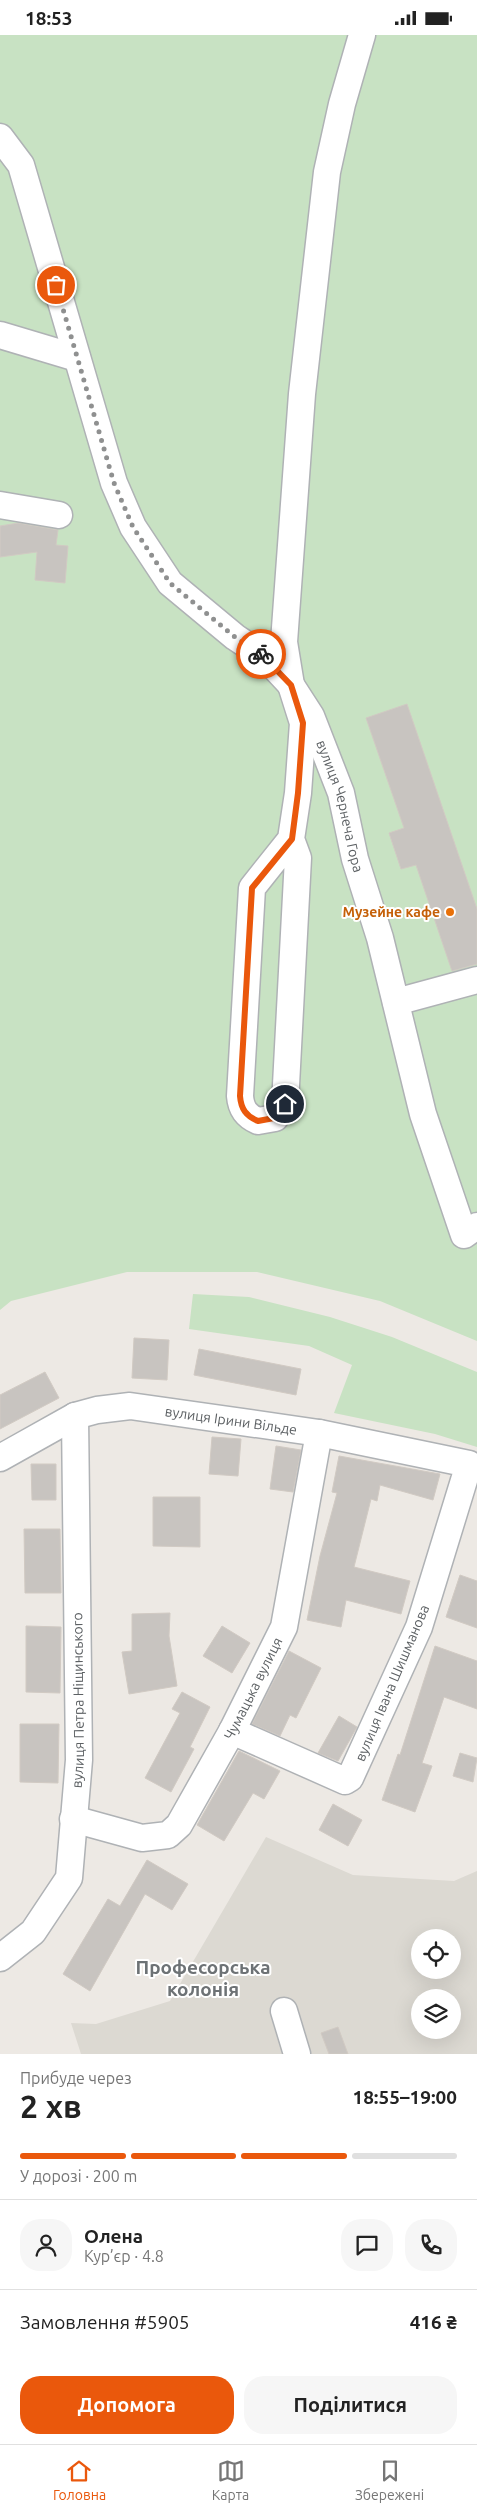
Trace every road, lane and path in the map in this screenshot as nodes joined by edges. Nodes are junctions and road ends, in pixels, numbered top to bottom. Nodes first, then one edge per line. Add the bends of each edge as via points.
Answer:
1 (362, 35) edge
2 (0, 137) edge
3 (0, 335) edge
4 (77, 358) junction
5 (0, 505) edge
6 (60, 515) dead end
7 (291, 685) junction
8 (292, 839) junction
9 (477, 980) edge
10 (396, 1002) junction
11 (470, 1230) edge
12 (75, 1416) junction
13 (319, 1433) junction
14 (0, 1458) edge
15 (469, 1464) joint
16 (232, 1731) junction
17 (73, 1819) junction
18 (0, 1958) edge
19 (284, 2011) dead end
20 (297, 2054) edge

1 - 7 street via 327,172 302,394 284,642
2 - 4 street, вулиця Чернеча Гора via 21,165
3 - 4 street
4 - 7 street, вулиця Чернеча Гора via 114,483 133,527 170,583 235,637 265,657
5 - 6 street
7 - 8 street via 303,723
7 - 10 street, вулиця Чернеча Гора via 311,716 341,793 355,859
8 - 8 street via 252,888 240,1096 245,1113 258,1121 274,1118 285,1104 298,858
9 - 10 street
10 - 11 street, вулиця Чернеча Гора via 423,1114
12 - 13 street, вулиця Ірини Вільде via 130,1406
12 - 14 street, вулиця Ірини Вільде
12 - 17 street, вулиця Петра Ніщинського via 80,1760
13 - 15 street, вулиця Ірини Вільде
13 - 16 street, Чумацька вулиця via 284,1627
15 - 16 street, вулиця Івана Шишманова via 419,1627 350,1777 345,1781
16 - 17 street, Чумацька вулиця via 179,1825 168,1835 142,1838
17 - 18 street, вулиця Петра Ніщинського via 69,1878 33,1932
19 - 20 street

